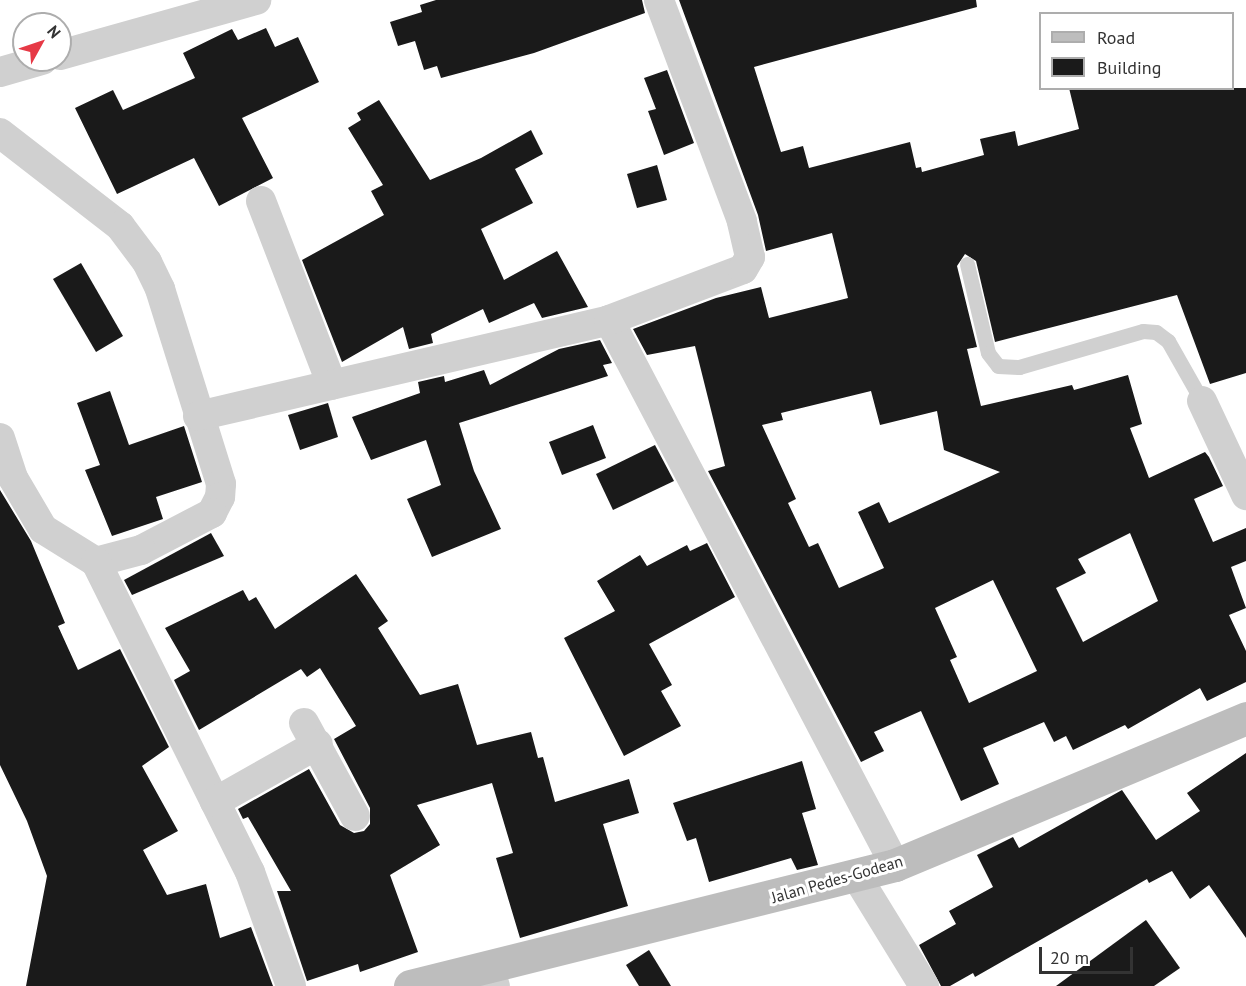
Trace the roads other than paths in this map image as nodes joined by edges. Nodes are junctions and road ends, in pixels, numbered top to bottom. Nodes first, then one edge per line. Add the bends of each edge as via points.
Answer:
1 (256, 0) edge
2 (658, 0) edge
3 (72, 52) edge
4 (0, 133) edge
5 (261, 201) dead end
6 (967, 264) dead end
7 (609, 320) junction
8 (332, 385) junction
9 (1202, 401) joint
10 (198, 416) junction
11 (0, 438) edge
12 (1246, 495) edge
13 (96, 562) junction
14 (1246, 718) edge
15 (215, 802) junction
16 (355, 816) dead end
17 (895, 865) junction
18 (857, 877) junction
19 (492, 977) edge
20 (291, 986) edge
21 (410, 986) edge
22 (924, 986) edge

1 - 3 street
2 - 7 street via 742,221 750,257 743,269
4 - 10 street via 120,226 147,262 160,289
5 - 8 street
6 - 9 lane via 988,353 998,366 1019,367 1143,331 1156,332 1168,340
7 - 8 street
7 - 17 street
8 - 10 street
9 - 12 street
10 - 13 street via 221,484 212,513 141,550
11 - 13 street via 13,478 43,529
13 - 15 street
14 - 17 street, Jalan Pedes-Godean
15 - 16 street via 311,734
15 - 20 street via 250,872
17 - 18 street, Jalan Pedes-Godean
18 - 19 street, Jalan Pedes-Godean
18 - 22 street
19 - 21 street, Jalan Pedes-Godean

